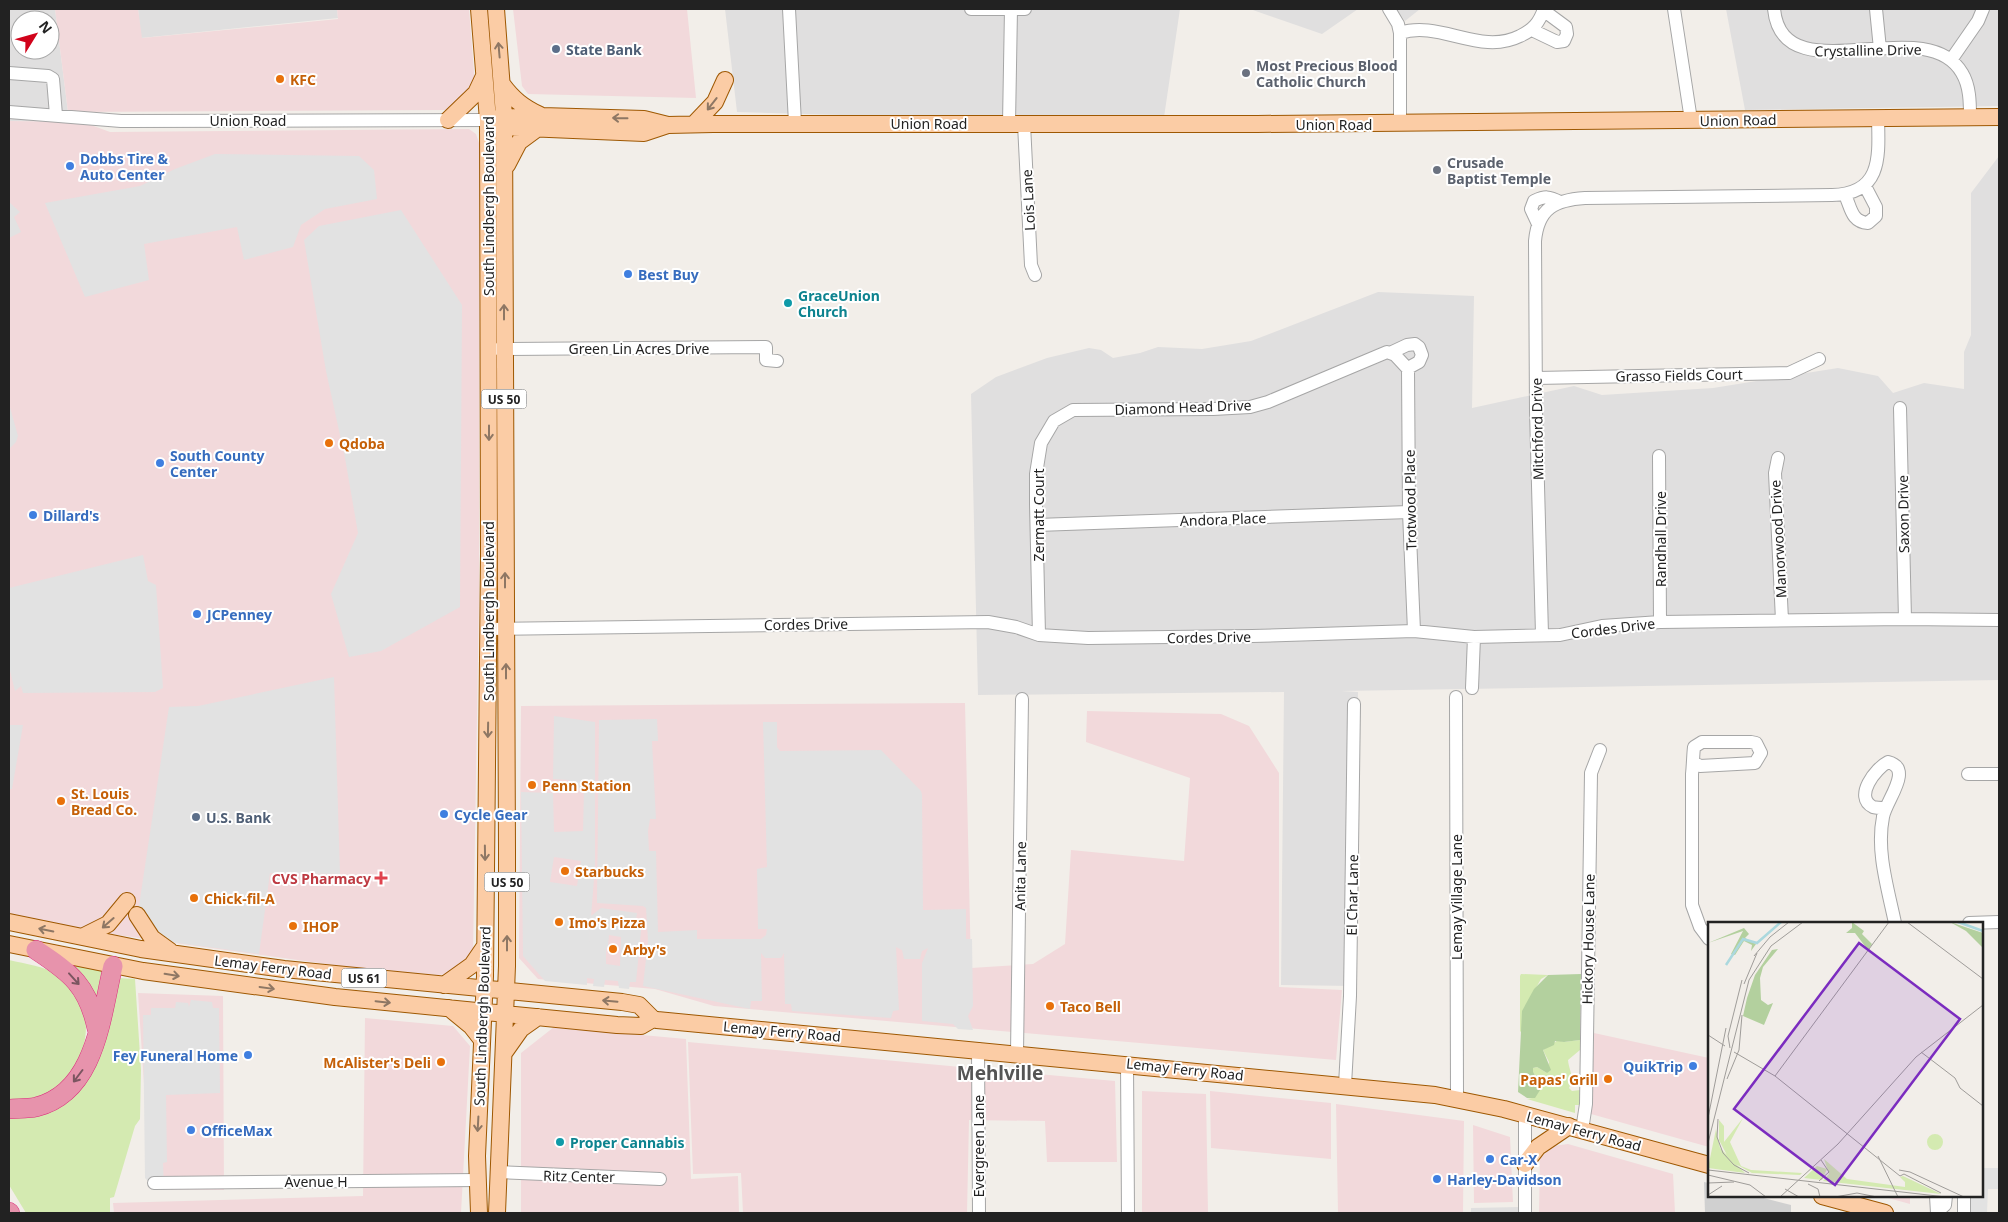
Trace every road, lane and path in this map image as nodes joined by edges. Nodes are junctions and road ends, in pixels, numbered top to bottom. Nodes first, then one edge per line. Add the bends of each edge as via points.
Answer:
1 (479, 9) edge
2 (496, 9) edge
3 (788, 9) edge
4 (971, 9) edge
5 (1011, 9) edge
6 (1024, 9) edge
7 (1389, 9) edge
8 (1543, 9) edge
9 (1674, 9) edge
10 (1774, 9) edge
11 (1876, 9) edge
12 (1983, 9) edge
13 (1532, 30) junction
14 (1400, 33) junction
15 (1880, 49) junction
16 (1951, 60) junction
17 (9, 73) edge
18 (484, 76) junction
19 (725, 80) dead end
20 (502, 84) junction
21 (9, 112) edge
22 (56, 115) junction
23 (1970, 117) junction
24 (1999, 117) edge
25 (1878, 119) junction
26 (448, 120) junction
27 (488, 120) junction
28 (1691, 120) junction
29 (504, 121) junction
30 (540, 122) junction
31 (796, 123) junction
32 (1016, 123) junction
33 (1400, 123) junction
34 (694, 124) junction
35 (504, 170) junction
36 (1865, 186) junction
37 (1845, 195) junction
38 (1035, 275) dead end
39 (496, 349) junction
40 (1819, 359) dead end
41 (1399, 360) joint
42 (777, 361) dead end
43 (1536, 378) junction
44 (1900, 408) dead end
45 (1073, 410) joint
46 (1659, 456) dead end
47 (1778, 458) dead end
48 (1409, 512) junction
49 (1037, 525) junction
50 (1905, 619) junction
51 (1782, 620) junction
52 (1999, 620) edge
53 (1660, 622) junction
54 (497, 629) junction
55 (1414, 632) junction
56 (1542, 634) junction
57 (1039, 635) junction
58 (1474, 637) junction
59 (1472, 688) dead end
60 (1456, 697) dead end
61 (1022, 699) dead end
62 (1354, 704) dead end
63 (1600, 750) dead end
64 (1693, 762) junction
65 (1968, 774) dead end
66 (1999, 774) edge
67 (1885, 808) dead end
68 (127, 901) dead end
69 (137, 915) dead end
70 (9, 922) edge
71 (1895, 922) edge
72 (1969, 922) edge
73 (1999, 922) edge
74 (82, 937) junction
75 (1708, 938) edge
76 (9, 944) edge
77 (485, 946) junction
78 (36, 950) junction
79 (174, 954) junction
80 (113, 966) junction
81 (507, 966) junction
82 (444, 985) junction
83 (484, 990) junction
84 (506, 992) junction
85 (542, 994) junction
86 (449, 1008) junction
87 (483, 1012) junction
88 (506, 1014) junction
89 (538, 1017) junction
90 (653, 1019) junction
91 (97, 1032) junction
92 (482, 1040) junction
93 (978, 1049) junction
94 (504, 1053) junction
95 (1017, 1053) junction
96 (1127, 1064) junction
97 (1345, 1085) junction
98 (1458, 1098) junction
99 (9, 1109) edge
100 (1525, 1114) junction
101 (1576, 1128) junction
102 (1525, 1164) junction
103 (1708, 1165) edge
104 (499, 1172) junction
105 (660, 1179) dead end
106 (478, 1180) junction
107 (154, 1183) dead end
108 (1826, 1197) edge
109 (1936, 1197) edge
110 (1946, 1197) edge
111 (1964, 1197) edge
112 (1878, 1212) edge
113 (479, 1213) edge
114 (497, 1213) edge
115 (979, 1213) edge
116 (1128, 1213) edge
117 (1525, 1213) edge
118 (1937, 1213) edge
119 (1964, 1213) edge

1 - 18 main road, South Lindbergh Boulevard / US 50
20 -> 2 main road, South Lindbergh Boulevard / US 50
3 - 31 street
4 - 5 street
5 - 6 street
5 - 32 street, Lois Lane
7 - 14 street
8 - 13 street
8 - 13 street via 1566,27 1564,41 1557,42
9 - 28 street
10 - 15 street, Crystalline Drive via 1776,24 1783,36 1807,51
11 - 15 street
12 - 16 street
13 - 14 street via 1513,40 1495,44 1415,29
14 - 33 street
15 - 16 street, Crystalline Drive via 1934,50
16 - 23 street, Crystalline Drive via 1966,80
17 - 22 street via 53,79
18 - 26 main road via 476,93
18 - 27 main road, South Lindbergh Boulevard / US 50
19 -> 34 main road via 715,102
20 - 29 main road, South Lindbergh Boulevard / US 50
20 - 30 main road via 511,97
21 - 22 street, Union Road
22 - 26 street, Union Road via 121,121
23 - 24 main road, Union Road
23 - 25 main road, Union Road
25 - 28 main road, Union Road
25 - 36 street via 1878,160
26 - 27 street, Union Road
27 - 29 main road, Union Road
27 - 39 main road, South Lindbergh Boulevard / US 50
28 - 33 main road, Union Road
29 - 30 main road, Union Road
29 - 35 main road, South Lindbergh Boulevard / US 50
30 - 34 main road, Union Road via 644,119 668,125
30 - 35 main road via 519,142
31 - 32 main road, Union Road
31 - 34 main road, Union Road
32 - 33 main road, Union Road
32 - 38 street, Lois Lane via 1031,265
39 -> 35 main road, South Lindbergh Boulevard / US 50
36 - 37 street, Mitchford Drive
36 - 37 street via 1876,207 1876,216 1868,224 1858,221 1853,215
37 - 43 street, Mitchford Drive via 1585,198 1560,202 1548,209 1538,224 1535,241
39 - 42 street, Green Lin Acres Drive via 766,347 766,360
39 - 54 main road, South Lindbergh Boulevard / US 50
40 - 43 street, Grasso Fields Court via 1788,373
41 - 45 street, Diamond Head Drive via 1379,355 1250,407
41 - 48 street, Trotwood Place
43 - 56 street, Mitchford Drive
44 - 50 street, Saxon Drive
45 - 49 street, Zermatt Court via 1054,420 1041,443 1036,474
46 - 53 street, Randhall Drive
47 - 51 street, Manorwood Drive via 1775,472
48 - 49 street, Andora Place
48 - 55 street, Trotwood Place
49 - 57 street, Zermatt Court
50 - 51 street, Cordes Drive
50 - 52 street, Cordes Drive
51 - 53 street, Cordes Drive
53 - 56 street, Cordes Drive via 1602,626 1560,635
54 - 57 street, Cordes Drive via 988,622
54 -> 77 main road, South Lindbergh Boulevard / US 50
81 -> 54 main road, South Lindbergh Boulevard / US 50
55 - 57 street, Cordes Drive via 1088,638
55 - 58 street, Cordes Drive
56 - 58 street, Cordes Drive
58 - 59 street
60 - 98 street, Lemay Village Lane
61 - 95 street, Anita Lane
62 - 97 street, El Char Lane via 1350,996
63 - 101 street, Hickory House Lane via 1591,774 1586,1104
64 - 64 street via 1694,747 1702,742 1751,742 1756,743 1761,753 1755,763 1700,766
64 - 75 street via 1692,905
65 - 66 street
67 - 71 street via 1881,847
68 -> 74 main road via 108,924
69 - 79 main road via 152,938
74 -> 70 main road, Lemay Ferry Road / US 61
72 - 73 street
74 - 79 main road, Lemay Ferry Road / US 61
76 - 78 main road, Lemay Ferry Road / US 61
77 - 82 main road via 472,965
77 - 83 main road, South Lindbergh Boulevard / US 50
78 - 80 main road, Lemay Ferry Road / US 61
78 -> 91 highway via 79,983 90,1002
79 - 82 main road, Lemay Ferry Road / US 61 via 314,973
80 -> 86 main road, Lemay Ferry Road / US 61 via 335,998
80 - 91 highway
81 - 84 main road, South Lindbergh Boulevard / US 50
81 - 85 main road
82 - 83 main road, Lemay Ferry Road / US 61
83 - 84 main road, Lemay Ferry Road
83 - 87 main road, South Lindbergh Boulevard / US 50
84 - 85 main road, Lemay Ferry Road
84 - 88 main road, South Lindbergh Boulevard / US 50
90 -> 85 main road, Lemay Ferry Road via 639,1005
86 - 87 main road, Lemay Ferry Road / US 61
86 - 92 main road via 472,1026
87 - 88 main road, Lemay Ferry Road / US 61
87 - 92 main road, South Lindbergh Boulevard / US 50
88 - 89 main road, Lemay Ferry Road
88 - 94 main road, South Lindbergh Boulevard / US 50
89 - 90 main road, Lemay Ferry Road via 640,1026
89 - 94 main road via 521,1029
90 - 93 main road, Lemay Ferry Road
91 -> 99 highway via 92,1054 79,1077 60,1096 36,1107
92 -> 106 main road, South Lindbergh Boulevard / US 50
93 - 95 main road, Lemay Ferry Road
93 - 115 street, Evergreen Lane
94 - 104 main road, South Lindbergh Boulevard / US 50
95 - 96 main road, Lemay Ferry Road
96 - 97 main road, Lemay Ferry Road
96 - 116 street
97 - 98 main road, Lemay Ferry Road
98 - 100 main road, Lemay Ferry Road
100 - 101 main road, Lemay Ferry Road
100 - 102 street
101 - 102 main road via 1538,1147
101 - 103 main road, Lemay Ferry Road
102 - 117 street
104 - 105 street, Ritz Center
104 - 114 main road, South Lindbergh Boulevard / US 50
106 - 107 street, Avenue H
106 - 113 main road, South Lindbergh Boulevard / US 50
108 - 112 main road
109 - 118 street
110 - 118 street via 1945,1205
111 - 119 street

